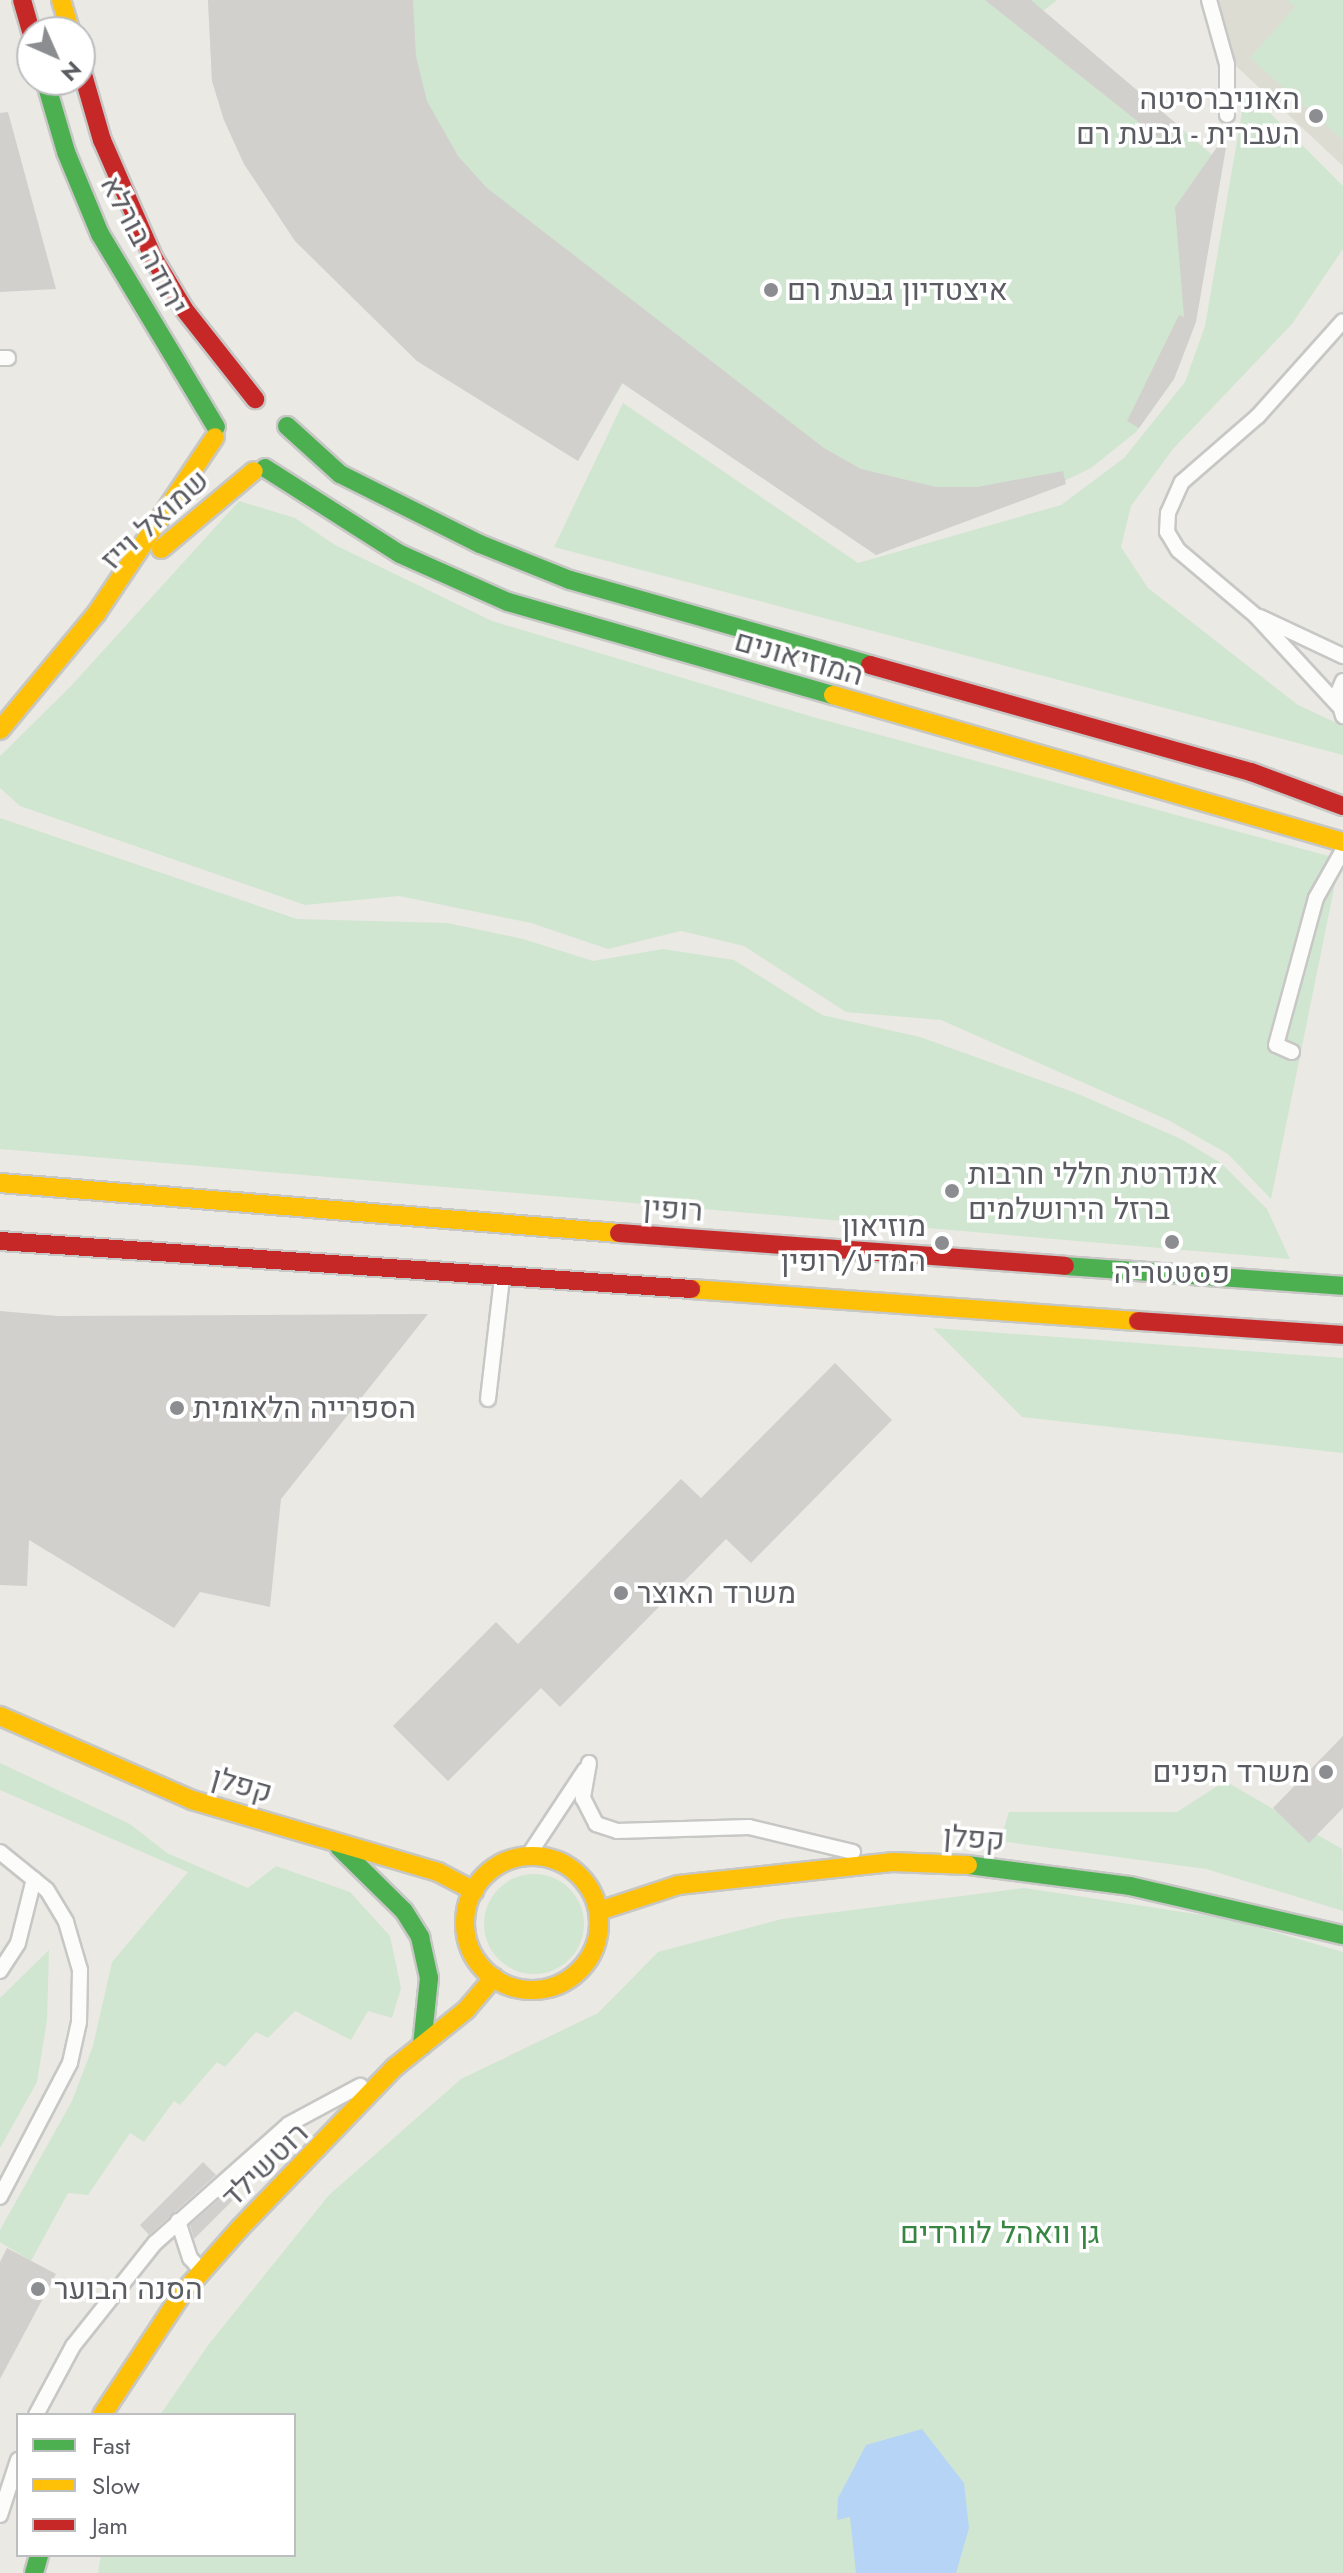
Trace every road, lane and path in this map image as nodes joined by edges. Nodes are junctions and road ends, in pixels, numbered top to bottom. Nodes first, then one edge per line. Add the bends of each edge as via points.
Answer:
1 (1209, 0) edge
2 (50, 96) edge
3 (90, 96) edge
4 (1227, 115) dead end
5 (1343, 321) edge
6 (255, 399) junction
7 (287, 426) junction
8 (216, 432) junction
9 (260, 469) junction
10 (96, 614) junction
11 (1256, 616) junction
12 (1343, 656) edge
13 (1343, 681) edge
14 (1340, 710) edge
15 (0, 730) edge
16 (1343, 806) edge
17 (1343, 842) edge
18 (1343, 850) edge
19 (1292, 1052) dead end
20 (0, 1183) edge
21 (0, 1241) edge
22 (502, 1274) junction
23 (1343, 1286) edge
24 (1343, 1335) edge
25 (488, 1399) dead end
26 (0, 1716) edge
27 (333, 1842) junction
28 (0, 1852) edge
29 (528, 1856) junction
30 (892, 1862) junction
31 (34, 1879) junction
32 (474, 1891) junction
33 (599, 1911) junction
34 (1343, 1935) edge
35 (0, 1971) edge
36 (494, 1977) junction
37 (422, 2046) junction
38 (395, 2067) junction
39 (0, 2197) edge
40 (178, 2221) junction
41 (202, 2271) junction
42 (37, 2413) edge
43 (103, 2413) edge
44 (16, 2466) edge
45 (0, 2515) edge

1 - 4 lane via 1227,64
2 - 8 street, יהודה בורלא via 100,234
3 - 6 street, יהודה בורלא via 107,152 154,259 184,309
5 - 11 lane via 1279,395 1182,482 1168,513 1167,532 1178,550
6 - 7 street via 275,407
6 - 8 street via 230,406
7 - 9 street via 282,455
7 - 16 street, המוזיאונים via 340,474 480,544 570,580 1251,772
8 - 9 street via 227,461
8 - 10 street, שמואל וייז
9 - 10 street, שמואל וייז via 154,554
9 - 17 street, המוזיאונים via 400,554 508,602
10 - 15 street, שמואל וייז
11 - 12 lane
11 - 14 lane
13 - 14 lane
18 - 19 lane via 1316,898 1276,1045
20 - 23 street, רופין via 218,1204
21 - 22 street
22 - 24 street
22 - 25 lane
26 - 27 street, קפלן via 192,1800
27 - 32 street, קפלן via 438,1872
27 - 37 street via 404,1911 420,1937 429,1978
28 - 31 lane
29 - 30 lane via 589,1763 583,1798 596,1824 617,1831 749,1827
29 - 32 street via 496,1866
29 - 33 street via 566,1864 581,1876
30 - 33 street, קפלן via 678,1885
30 - 34 street, קפלן via 1073,1876 1252,1910
31 - 35 lane via 18,1943
31 - 39 lane via 66,1922 80,1970 79,2022 70,2063
32 - 36 street via 465,1928 479,1964
33 - 36 street via 594,1950 568,1979 530,1990
36 - 37 street, רוטשילד via 466,2010
37 - 38 street, רוטשילד
38 - 40 lane via 289,2124
38 - 41 street, רוטשילד
40 - 41 lane via 190,2258
40 - 42 lane via 111,2294 73,2346
41 - 43 street, רוטשילד via 138,2354
44 - 45 lane

